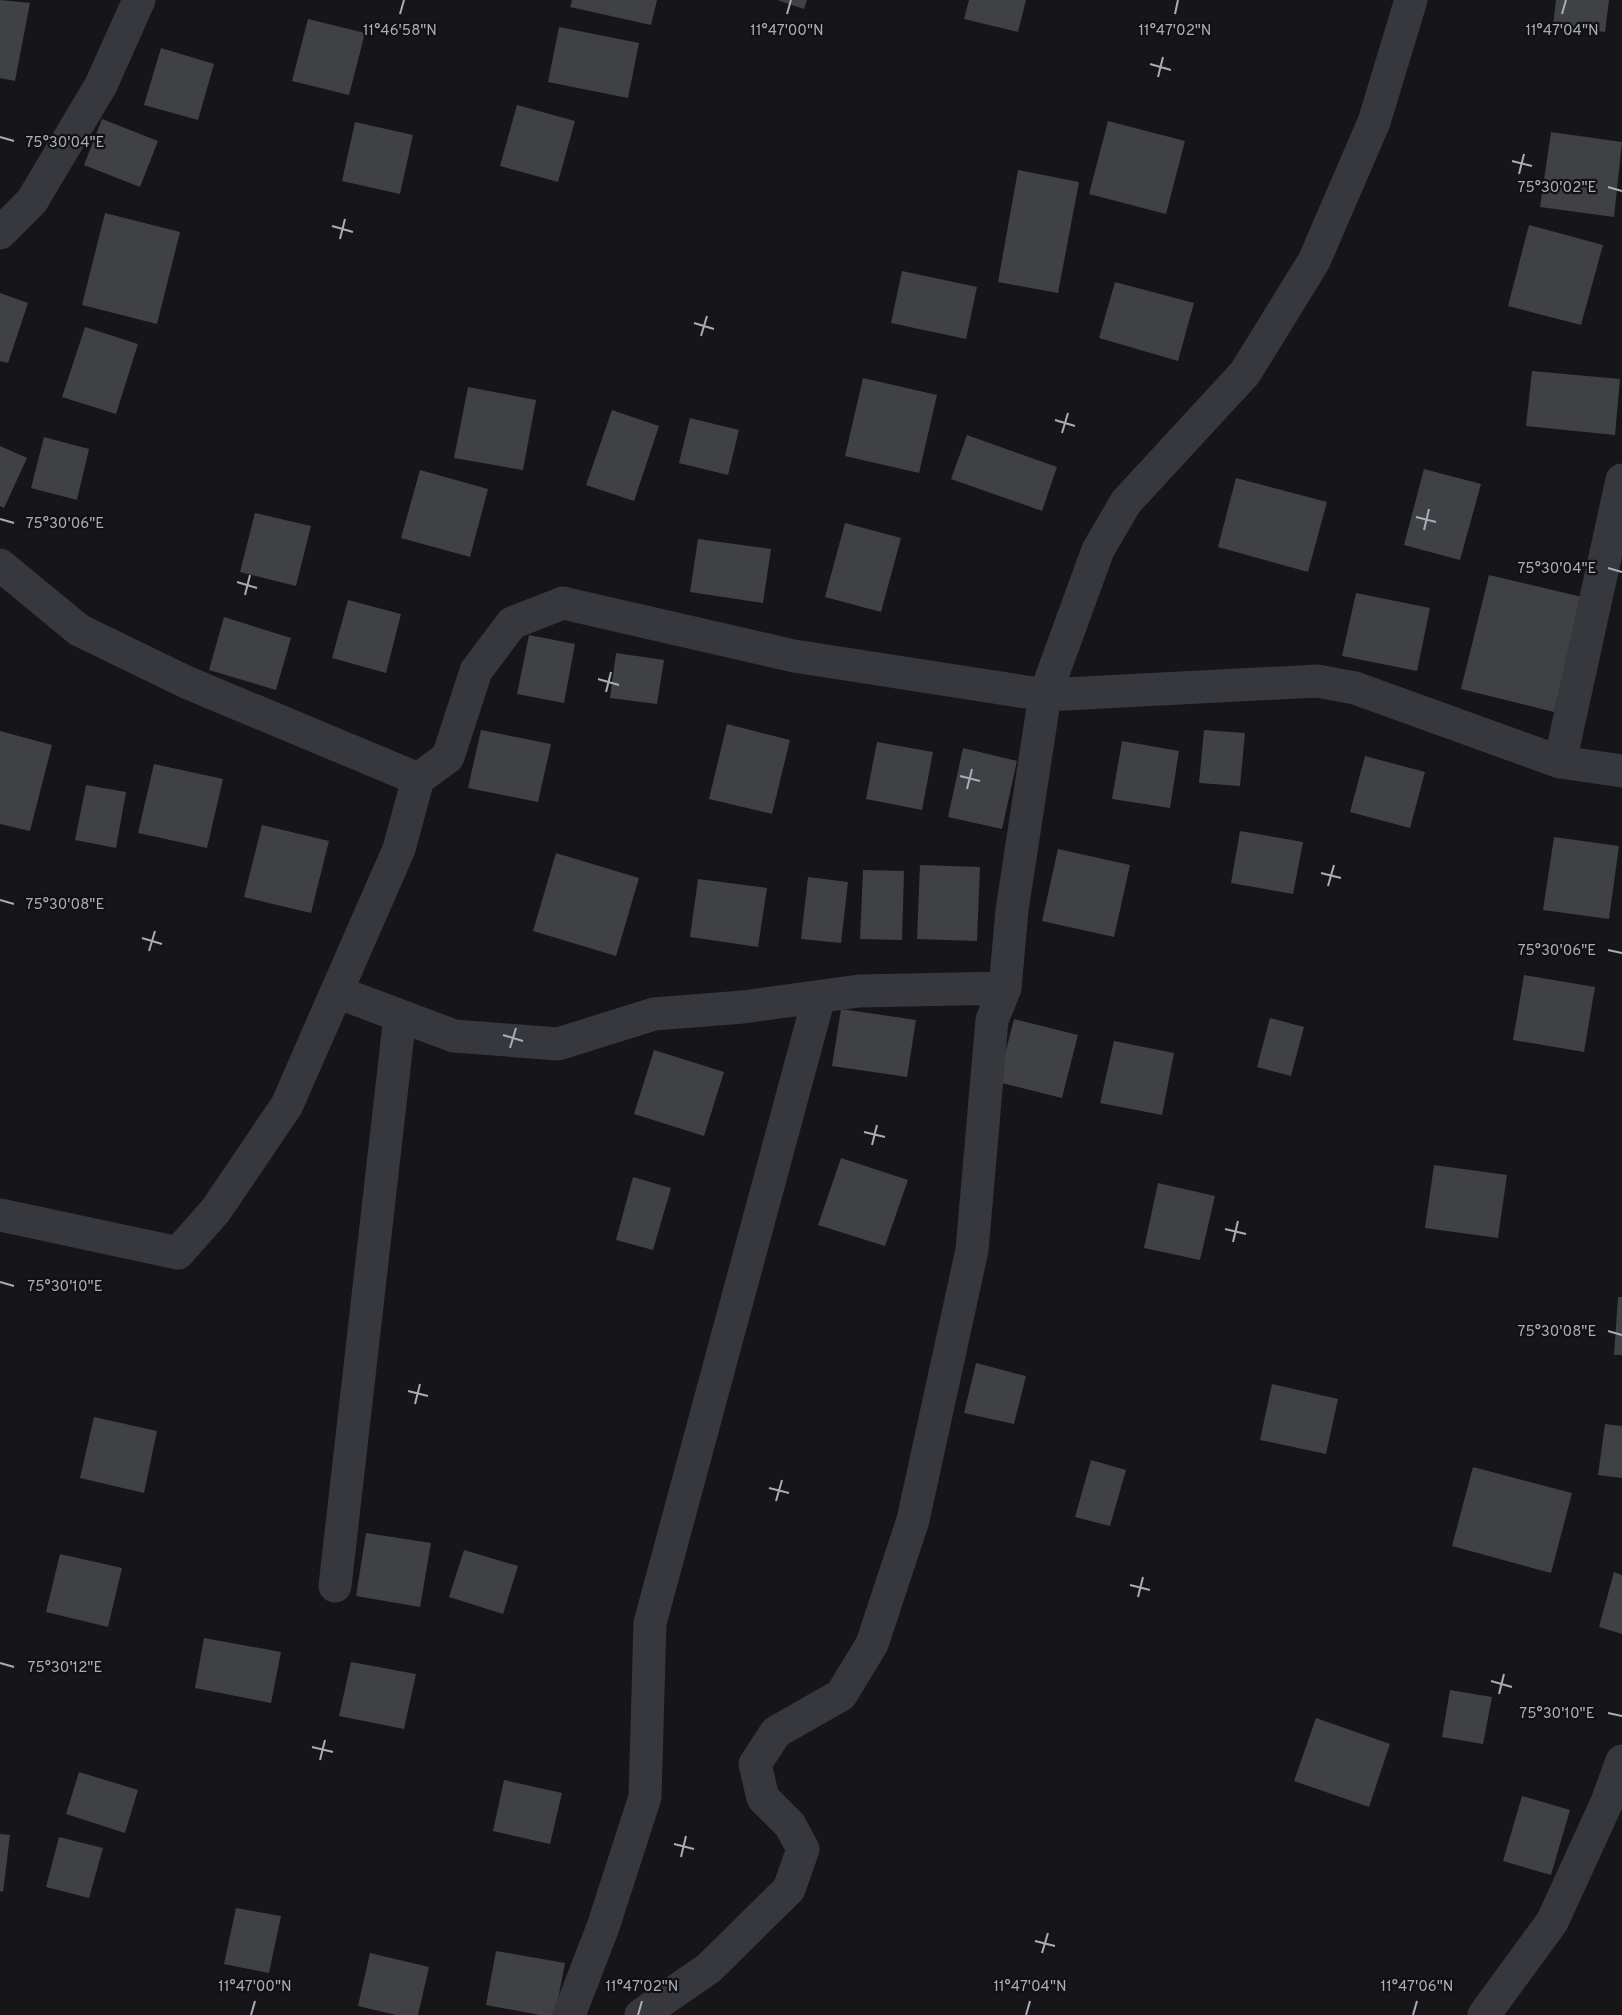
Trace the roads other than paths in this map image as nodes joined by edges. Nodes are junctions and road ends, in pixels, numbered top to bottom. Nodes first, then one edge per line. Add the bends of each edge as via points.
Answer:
1 (138, 0) edge
2 (1411, 0) edge
3 (0, 232) edge
4 (1622, 480) edge
5 (1613, 556) edge
6 (0, 565) edge
7 (1045, 695) junction
8 (1560, 762) junction
9 (1622, 771) edge
10 (418, 779) junction
11 (1005, 988) junction
12 (337, 992) junction
13 (819, 997) junction
14 (400, 1016) junction
15 (0, 1215) edge
16 (335, 1586) dead end
17 (1622, 1761) edge
18 (568, 2015) edge
19 (641, 2015) edge
20 (1484, 2015) edge

1 - 3 street via 101,85 78,124 32,201
2 - 7 street via 1374,122 1314,261 1245,373 1126,502 1098,550
4 - 5 street
5 - 8 street
6 - 10 street via 79,630 197,687
7 - 8 street via 1317,681 1354,688
7 - 10 street via 794,656 563,603 512,623 476,671 448,757
7 - 11 street via 1012,910
8 - 9 street
10 - 12 street via 399,849
11 - 13 street via 859,991
11 - 19 street via 992,1020 972,1250 910,1531 872,1644 841,1695 777,1732 755,1764 763,1798 790,1825 803,1849 789,1889 717,1960
12 - 14 street
12 - 15 street via 287,1105 216,1210 178,1253
13 - 14 street via 654,1014 558,1044 454,1036
13 - 18 street via 650,1623 645,1797 603,1927
14 - 16 street
17 - 20 street via 1552,1922

